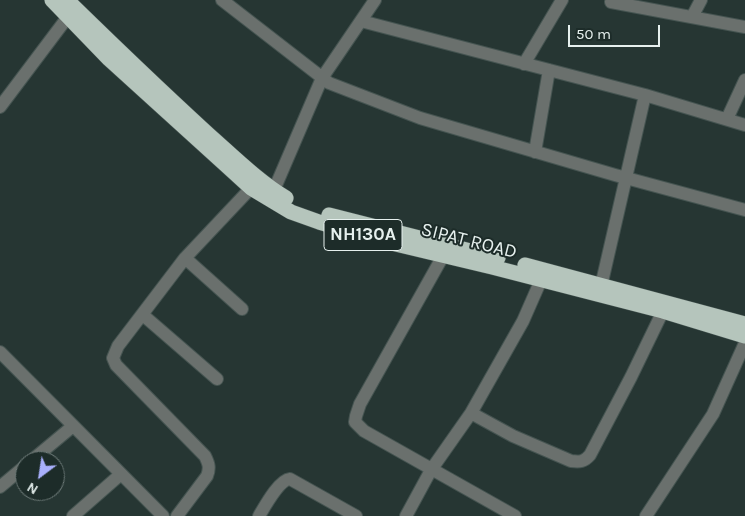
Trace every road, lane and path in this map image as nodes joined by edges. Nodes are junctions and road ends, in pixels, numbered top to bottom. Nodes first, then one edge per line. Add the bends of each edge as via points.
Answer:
1 (52, 0) edge
2 (222, 0) edge
3 (375, 0) edge
4 (562, 0) edge
5 (701, 0) edge
6 (611, 2) dead end
7 (628, 2) edge
8 (70, 8) edge
9 (692, 17) junction
10 (361, 21) junction
11 (745, 26) edge
12 (524, 64) junction
13 (548, 70) junction
14 (322, 78) junction
15 (745, 80) edge
16 (645, 95) junction
17 (0, 107) edge
18 (727, 120) junction
19 (745, 125) edge
20 (534, 152) junction
21 (626, 178) junction
22 (252, 188) junction
23 (272, 195) junction
24 (745, 210) edge
25 (443, 256) junction
26 (185, 258) junction
27 (541, 280) junction
28 (599, 289) junction
29 (242, 308) dead end
30 (663, 311) junction
31 (143, 315) junction
32 (745, 324) edge
33 (745, 336) edge
34 (745, 343) edge
35 (0, 352) edge
36 (217, 379) dead end
37 (472, 413) junction
38 (73, 426) junction
39 (43, 451) edge
40 (432, 470) junction
41 (15, 474) edge
42 (121, 474) junction
43 (0, 487) edge
44 (499, 512) edge
45 (73, 516) edge
46 (162, 516) edge
47 (177, 516) edge
48 (258, 516) edge
49 (356, 516) edge
50 (406, 516) edge
51 (515, 516) edge
52 (646, 516) edge

1 - 8 highway, SIPAT ROAD / NH130A
2 - 14 street
3 - 10 street
4 - 12 street
5 - 9 street
6 - 7 street
7 - 9 street
8 - 17 street
8 - 22 highway, SIPAT ROAD / NH130A via 109,59
8 - 23 highway, SIPAT ROAD / NH130A
9 - 11 street
10 - 12 street
10 - 14 street
12 - 13 street
13 - 16 street
13 - 20 street
14 - 20 street via 329,84 420,118
14 - 23 street
15 - 18 street
16 - 18 street
16 - 21 street
18 - 19 street
20 - 21 street
21 - 24 street
21 - 28 street
22 - 23 highway, SIPAT ROAD / NH130A
22 - 26 street
23 - 25 highway, SIPAT ROAD / NH130A via 291,212 319,222
23 - 28 highway, SIPAT ROAD / NH130A via 329,215
25 - 27 highway, SIPAT ROAD / NH130A
25 - 40 street via 360,404 355,422 364,431
26 - 29 street
26 - 31 street
27 - 28 highway, SIPAT ROAD / NH130A
27 - 37 street via 523,321
28 - 30 highway, SIPAT ROAD / NH130A
28 - 32 highway, SIPAT ROAD / NH130A
30 - 33 highway, SIPAT ROAD / NH130A
30 - 37 street via 586,460 571,461 513,436
31 - 36 street
31 - 47 street via 118,346 113,361 205,456 210,468
34 - 52 street via 713,414
35 - 38 street
37 - 40 street
38 - 39 street
38 - 42 street
40 - 44 street
40 - 50 street
41 - 43 street
42 - 45 street
42 - 46 street
44 - 51 street
48 - 49 street via 281,484 290,479

